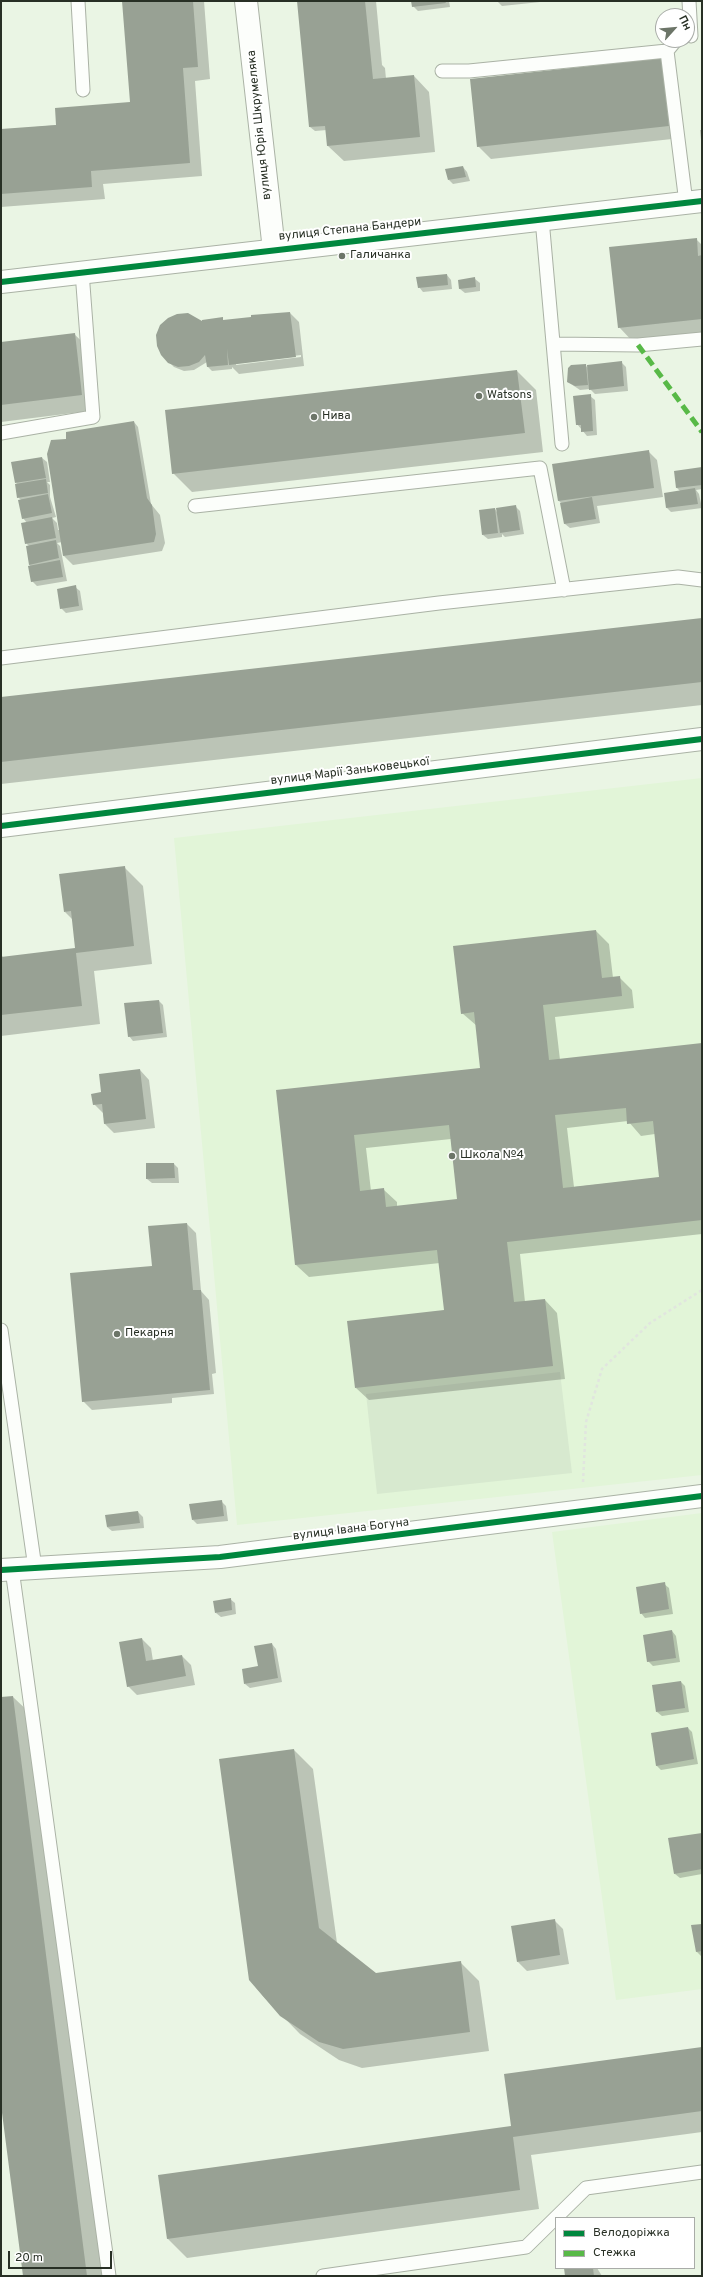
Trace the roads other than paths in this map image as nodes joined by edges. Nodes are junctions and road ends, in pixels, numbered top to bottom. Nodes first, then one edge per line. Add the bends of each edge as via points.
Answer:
1 (78, 1) edge
2 (246, 1) edge
3 (669, 48) edge
4 (667, 51) junction
5 (442, 71) dead end
6 (83, 90) dead end
7 (694, 202) edge
8 (542, 220) junction
9 (274, 250) junction
10 (82, 272) junction
11 (1, 282) edge
12 (702, 339) edge
13 (554, 344) junction
14 (1, 433) edge
15 (562, 444) dead end
16 (195, 506) dead end
17 (702, 580) edge
18 (564, 590) junction
19 (1, 658) edge
20 (702, 739) edge
21 (1, 826) edge
22 (1, 1330) edge
23 (702, 1496) edge
24 (35, 1568) junction
25 (7, 1569) edge
26 (702, 2172) edge
27 (557, 2217) edge
28 (555, 2218) edge
29 (109, 2276) edge
30 (323, 2276) edge

1 - 6 lane
2 - 9 street, вулиця Юрія Шкрумеляка
3 - 4 lane
4 - 5 lane via 470,71
4 - 7 lane
7 - 8 street, вулиця Степана Бандери
8 - 9 street, вулиця Степана Бандери
8 - 13 lane
9 - 10 street, вулиця Степана Бандери
10 - 11 street, вулиця Степана Бандери
10 - 14 lane via 93,418
12 - 13 lane via 638,345
13 - 15 lane
16 - 18 lane via 540,468
17 - 18 lane via 678,577
18 - 19 lane
20 - 21 street, вулиця Марії Заньковецької
22 - 24 lane
23 - 24 street, вулиця Івана Богуна via 220,1557
24 - 25 street, вулиця Івана Богуна
25 - 29 lane
26 - 27 lane via 586,2188
28 - 30 lane via 526,2247

